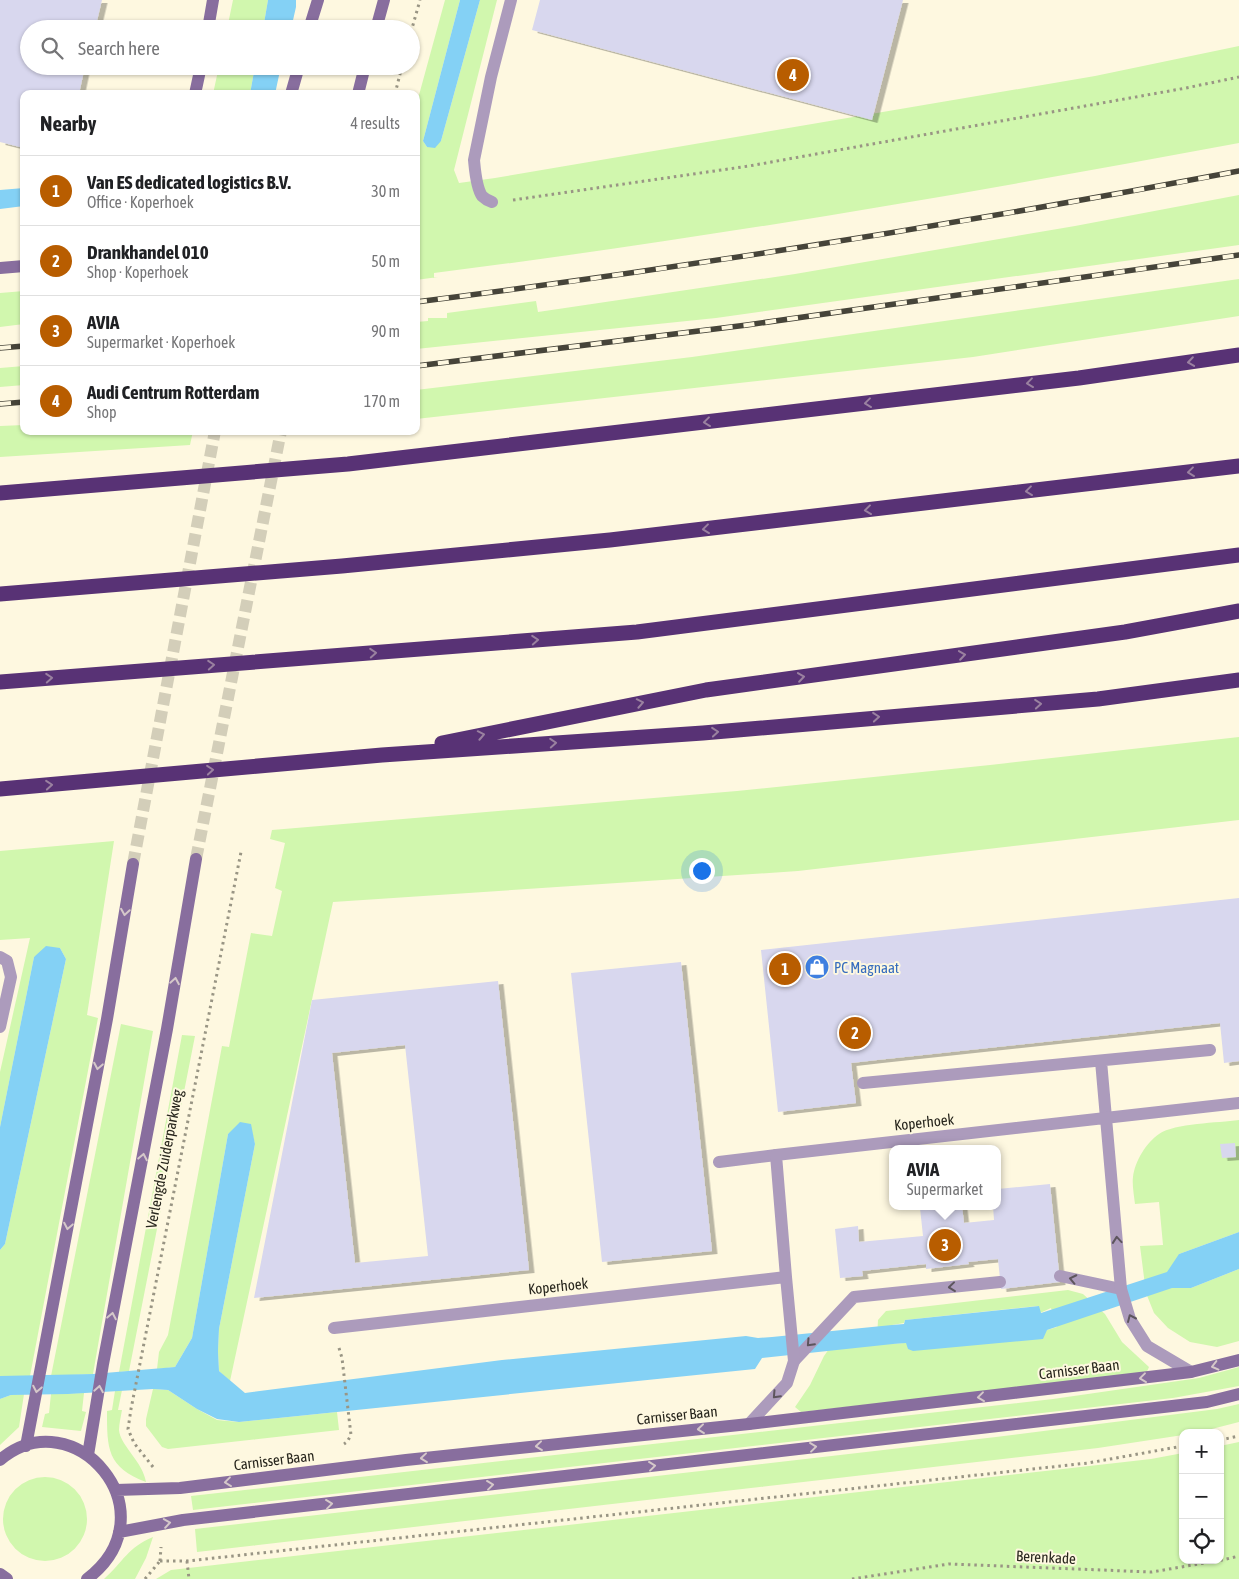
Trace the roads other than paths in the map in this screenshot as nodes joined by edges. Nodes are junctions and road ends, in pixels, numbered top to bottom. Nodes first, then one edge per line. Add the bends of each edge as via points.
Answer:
1 (213, 0) edge
2 (318, 0) edge
3 (384, 0) edge
4 (511, 0) edge
5 (210, 20) edge
6 (312, 20) edge
7 (378, 20) edge
8 (199, 75) edge
9 (296, 75) edge
10 (363, 75) edge
11 (197, 90) edge
12 (292, 90) edge
13 (359, 90) edge
14 (492, 202) road end
15 (20, 266) edge
16 (0, 268) edge
17 (1239, 355) edge
18 (1239, 466) edge
19 (0, 493) edge
20 (1239, 555) edge
21 (0, 594) edge
22 (1239, 611) edge
23 (1239, 680) edge
24 (0, 682) edge
25 (382, 755) junction
26 (0, 789) edge
27 (196, 859) tunnel mouth
28 (133, 864) tunnel mouth
29 (0, 957) edge
30 (0, 1027) edge
31 (1210, 1050) dead end
32 (1101, 1061) junction
33 (863, 1084) dead end
34 (1239, 1103) edge
35 (1106, 1118) junction
36 (776, 1155) junction
37 (719, 1162) dead end
38 (786, 1276) junction
39 (1060, 1276) dead end
40 (1000, 1282) dead end
41 (1121, 1289) junction
42 (334, 1328) dead end
43 (1239, 1360) edge
44 (794, 1361) junction
45 (1191, 1372) junction
46 (1239, 1394) edge
47 (750, 1424) junction
48 (26, 1446) junction
49 (88, 1455) junction
50 (0, 1460) edge
51 (116, 1490) junction
52 (119, 1532) junction
53 (0, 1574) edge
54 (7, 1579) edge
55 (87, 1579) edge

1 - 5 main road
2 - 6 main road
3 - 7 main road
4 - 14 street via 474,160 480,191
8 - 11 main road
9 - 12 main road
10 - 13 main road
15 - 16 main road
17 -> 19 highway via 1079,378 348,464
18 -> 21 highway via 610,540
24 -> 20 highway via 637,632
25 -> 22 highway via 706,690 1125,632
25 -> 23 highway via 703,733 1098,699
26 -> 25 highway
49 -> 27 main road, Verlengde Zuiderparkweg
28 -> 48 main road
29 - 30 street via 7,961 11,977
31 - 32 street
32 - 33 street
32 - 35 street
34 - 35 street, Koperhoek
35 - 36 street, Koperhoek
41 -> 35 street
36 - 37 street, Koperhoek
36 - 38 street
38 - 42 street, Koperhoek
38 - 44 street
41 -> 39 street
40 -> 44 street via 854,1297
45 -> 41 street via 1147,1346 1130,1319
43 -> 45 main road, Carnisser Baan
44 -> 47 street via 787,1383
45 -> 47 main road, Carnisser Baan
52 -> 46 main road via 183,1520 1207,1402
47 -> 51 main road, Carnisser Baan via 406,1460 180,1488
48 - 49 main road via 58,1444
48 - 50 main road
49 - 51 main road via 101,1467
51 - 52 main road
52 - 55 main road via 111,1554
53 - 54 main road

